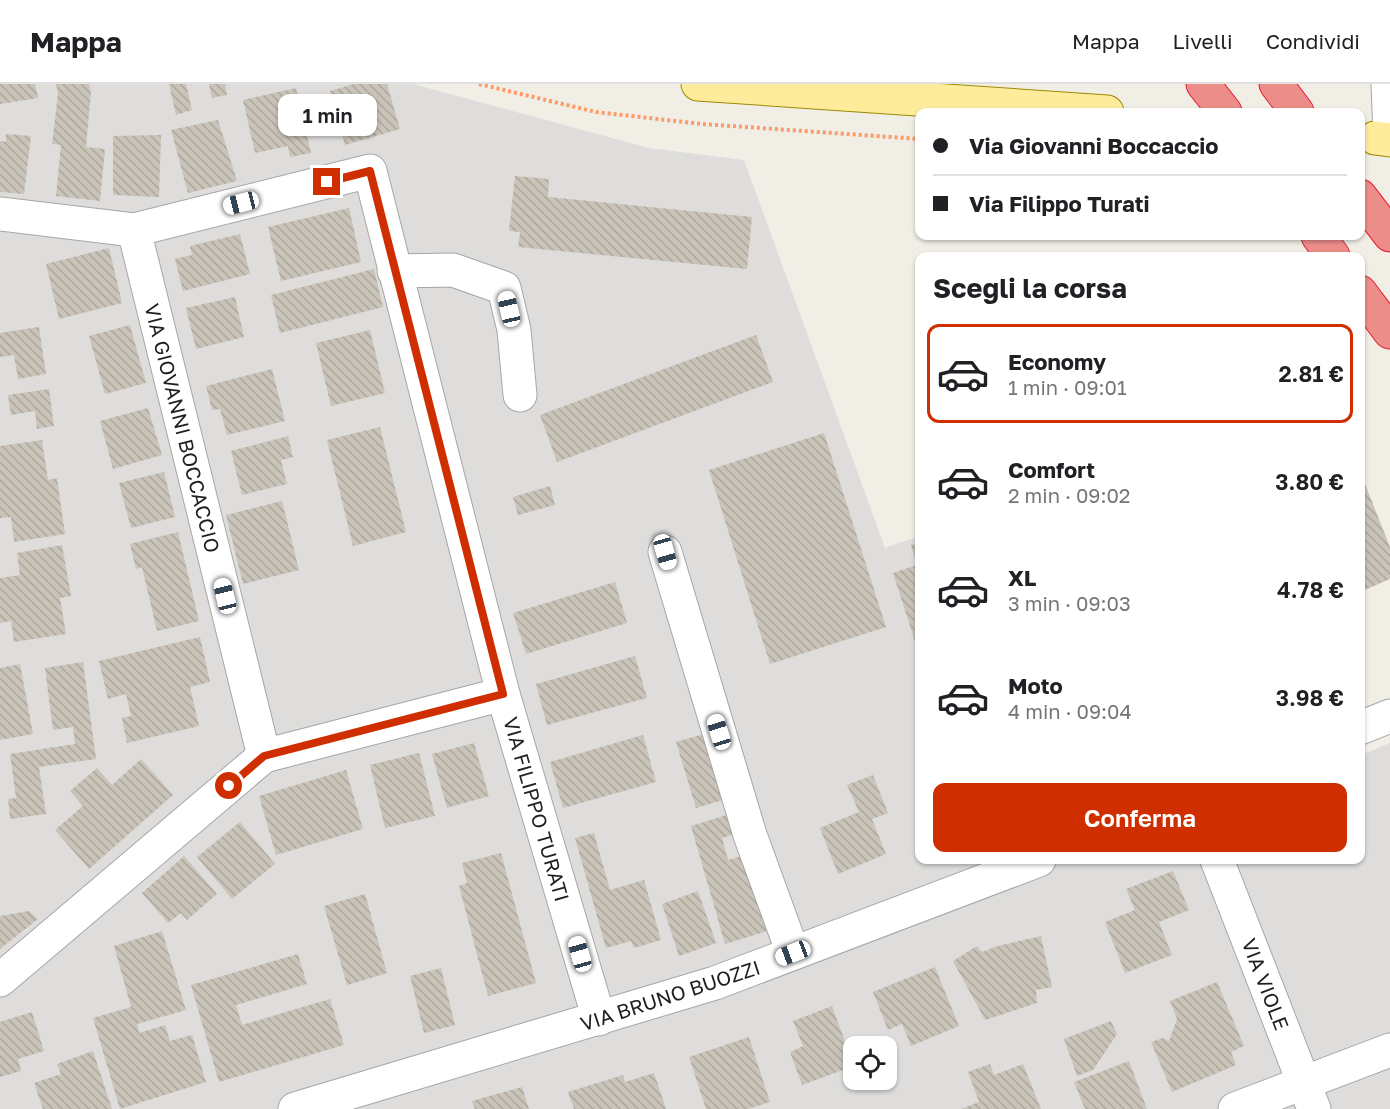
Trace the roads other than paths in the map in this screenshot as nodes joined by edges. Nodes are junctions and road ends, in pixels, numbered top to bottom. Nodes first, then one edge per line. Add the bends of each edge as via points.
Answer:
1 (698, 84) edge
2 (1203, 84) edge
3 (1275, 84) edge
4 (1388, 84) edge
5 (1049, 108) edge
6 (1222, 108) edge
7 (1294, 108) edge
8 (1385, 139) edge
9 (1365, 202) edge
10 (0, 214) edge
11 (134, 230) junction
12 (1390, 235) edge
13 (1320, 240) edge
14 (1330, 252) edge
15 (394, 271) junction
16 (1365, 299) edge
17 (1390, 332) edge
18 (520, 395) dead end
19 (665, 552) dead end
20 (503, 694) junction
21 (1390, 716) edge
22 (1365, 726) edge
23 (264, 756) junction
24 (1028, 864) edge
25 (1218, 864) edge
26 (793, 953) junction
27 (0, 980) edge
28 (599, 1018) junction
29 (1390, 1050) edge
30 (1310, 1096) edge
31 (295, 1109) edge
32 (1235, 1109) edge

1 - 5 main road
2 - 6 highway
3 - 7 highway
4 - 8 street
9 - 12 highway
10 - 11 street
11 - 15 street, VIA FILIPPO TURATI via 370,171
11 - 23 street, VIA GIOVANNI BOCCACCIO
13 - 14 highway
15 - 18 street via 453,270 504,288 514,330
15 - 20 street, VIA FILIPPO TURATI
16 - 17 highway
19 - 26 street via 750,835
20 - 23 street
20 - 28 street, VIA FILIPPO TURATI
21 - 22 street
23 - 27 street
24 - 26 street, VIA BRUNO BUOZZI
25 - 30 street, VIA VIOLE
26 - 28 street, VIA BRUNO BUOZZI via 715,983
28 - 31 street, VIA BRUNO BUOZZI
29 - 30 street
30 - 32 street

